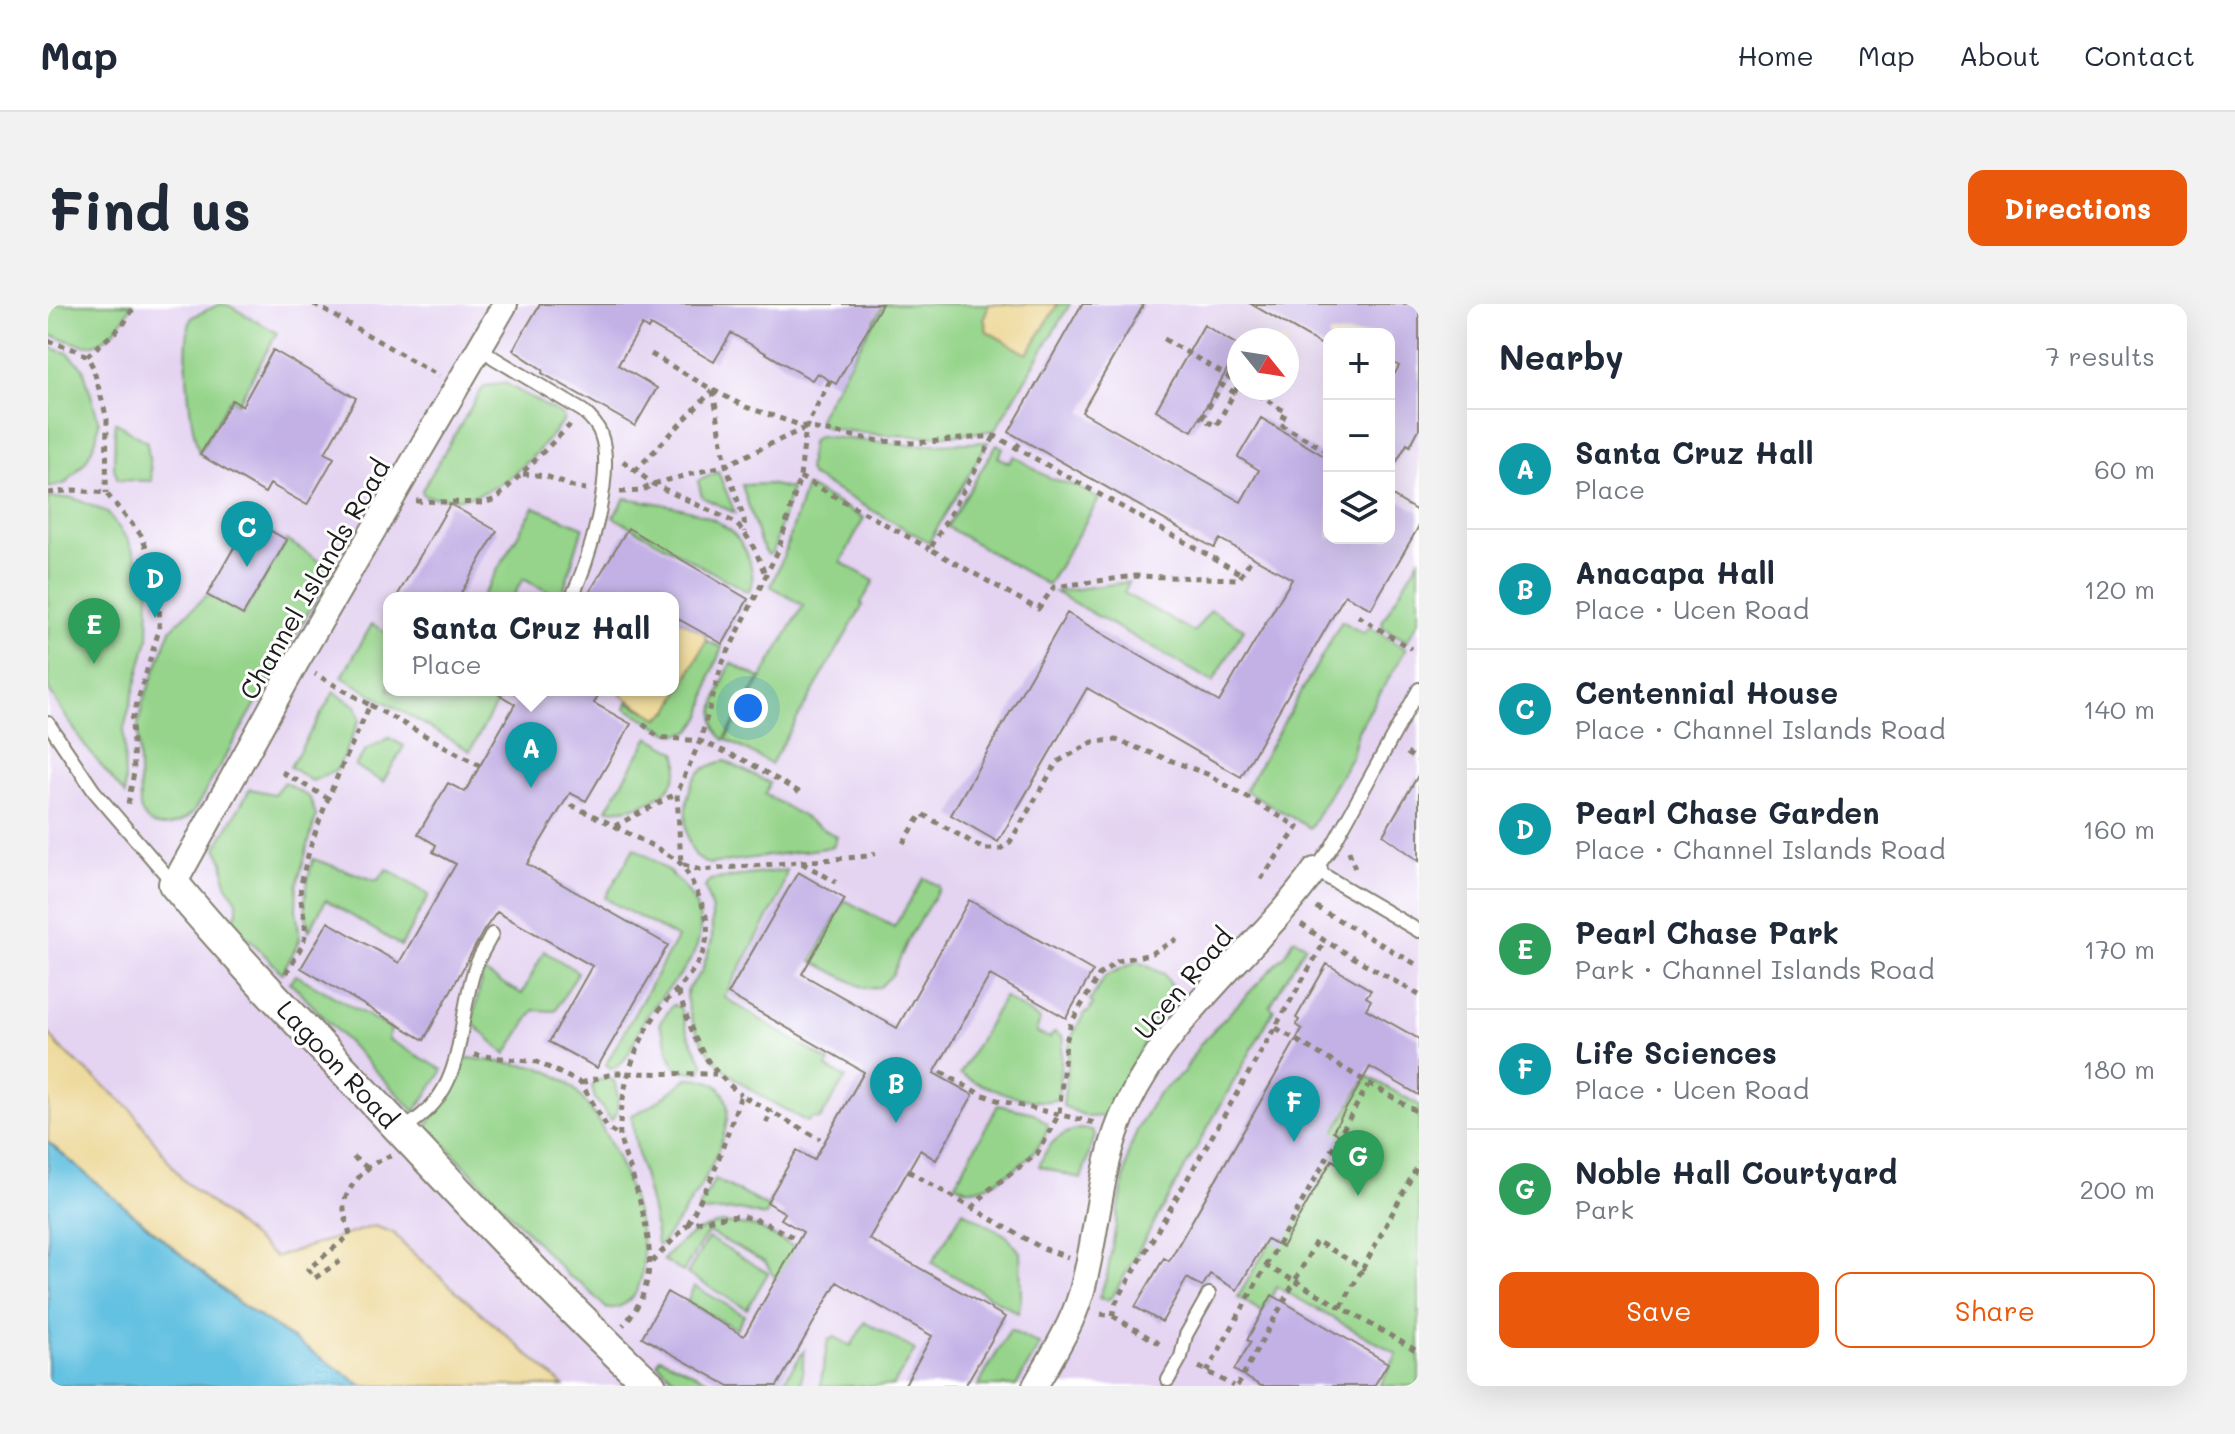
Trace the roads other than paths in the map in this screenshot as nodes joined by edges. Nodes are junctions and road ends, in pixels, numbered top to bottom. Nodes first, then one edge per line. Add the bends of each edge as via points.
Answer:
1 (505, 304) edge
2 (480, 347) junction
3 (574, 592) edge
4 (1419, 689) edge
5 (48, 723) edge
6 (1315, 870) junction
7 (174, 884) junction
8 (1419, 931) edge
9 (492, 934) dead end
10 (400, 1130) junction
11 (1209, 1294) dead end
12 (1168, 1380) dead end
13 (651, 1386) edge
14 (1035, 1386) edge

1 - 2 street, Channel Islands Road
2 - 3 lane via 583,411 598,429 604,451 602,490 595,532
2 - 7 street, Channel Islands Road
4 - 6 lane, Ucen Road
5 - 7 lane, Lagoon Road via 94,791
6 - 8 lane
6 - 14 street, Ucen Road via 1188,1012 1129,1101 1109,1150 1075,1312
7 - 10 street, Lagoon Road
9 - 10 lane via 475,967 459,1053 448,1082 416,1121
10 - 13 street, Lagoon Road
11 - 12 lane

